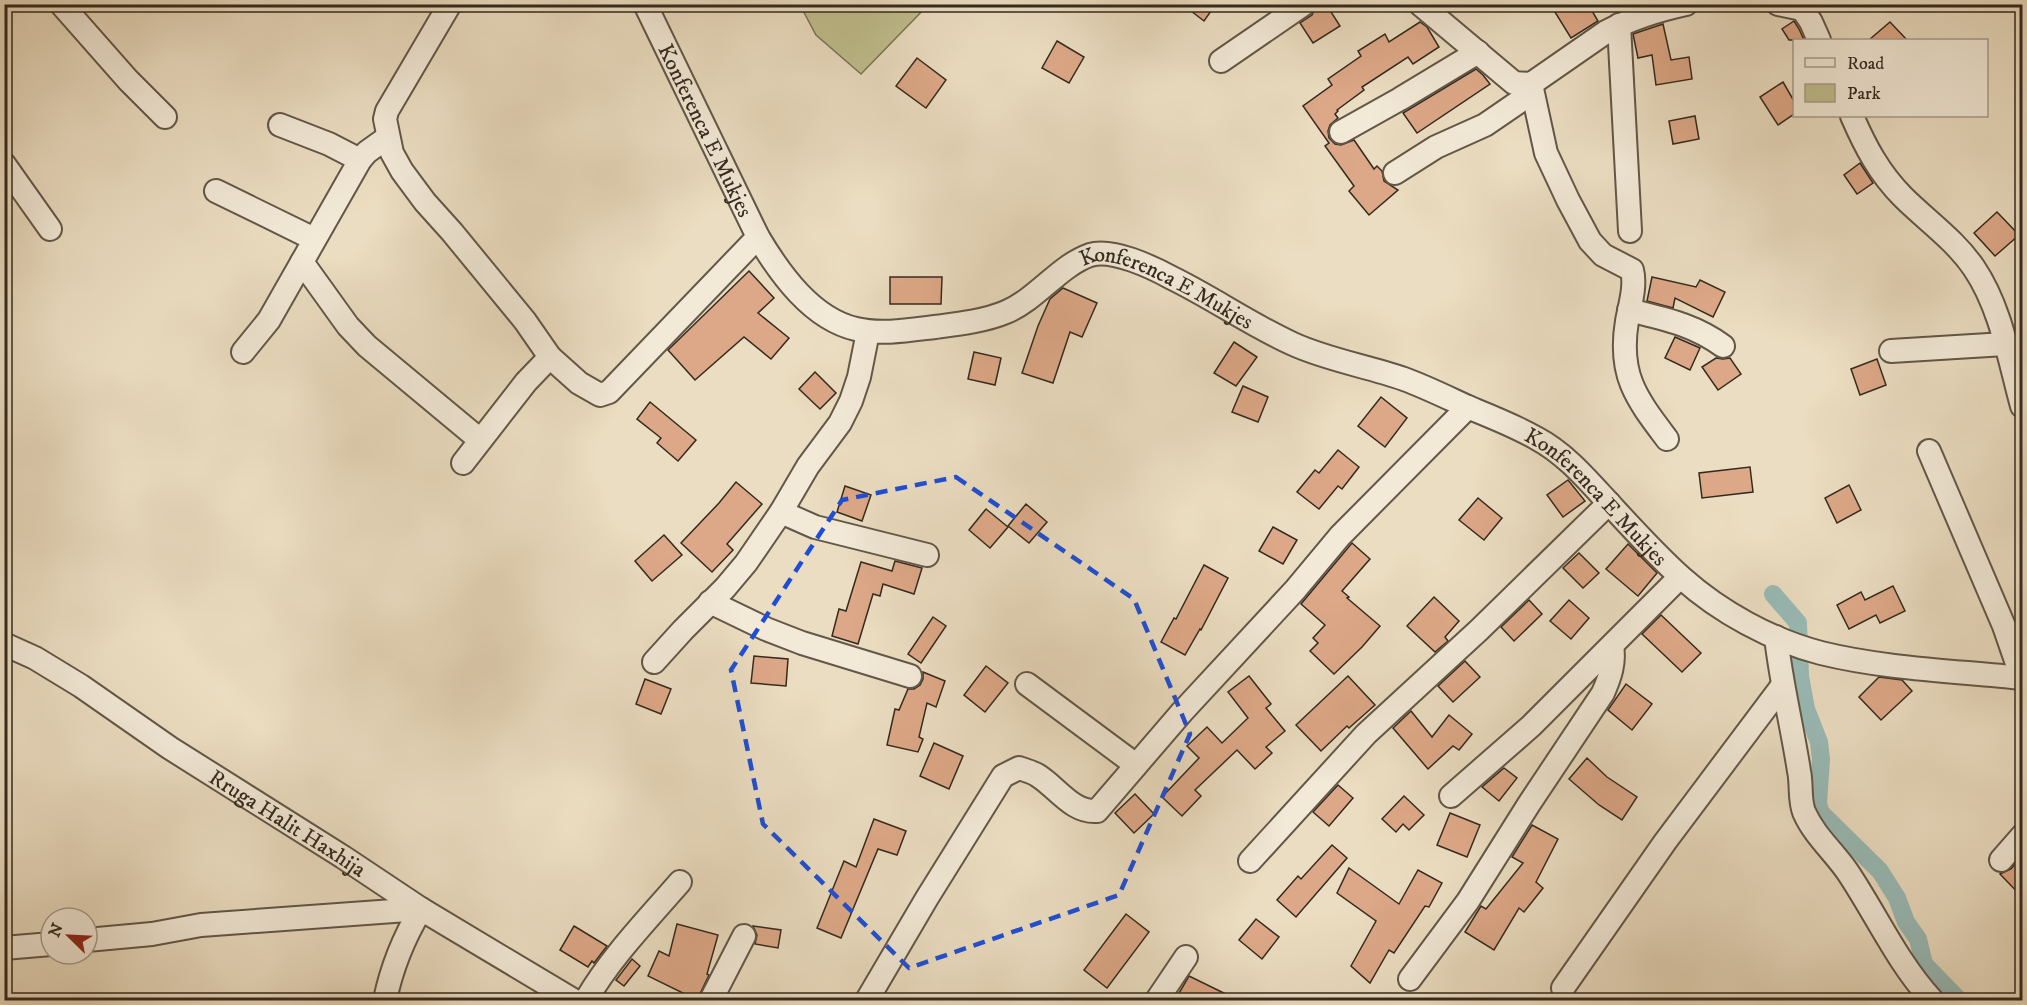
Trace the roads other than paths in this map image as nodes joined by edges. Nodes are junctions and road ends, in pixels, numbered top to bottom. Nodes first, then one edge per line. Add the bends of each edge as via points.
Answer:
1 (61, 4) edge
2 (450, 4) edge
3 (645, 4) edge
4 (1304, 4) edge
5 (1420, 4) edge
6 (1686, 4) edge
7 (1778, 4) edge
8 (1800, 7) edge
9 (1619, 25) junction
10 (1819, 39) edge
11 (1478, 52) junction
12 (1221, 61) dead end
13 (1531, 84) junction
14 (165, 117) dead end
15 (1852, 117) edge
16 (280, 126) dead end
17 (1341, 132) dead end
18 (388, 136) junction
19 (360, 160) junction
20 (4, 164) edge
21 (1395, 173) dead end
22 (216, 190) dead end
23 (50, 229) dead end
24 (1630, 231) dead end
25 (758, 237) junction
26 (314, 239) junction
27 (302, 262) junction
28 (1629, 310) junction
29 (868, 332) junction
30 (2005, 344) junction
31 (1723, 346) dead end
32 (1891, 351) dead end
33 (243, 352) dead end
34 (550, 357) junction
35 (2022, 406) edge
36 (1468, 407) junction
37 (1667, 439) dead end
38 (480, 440) junction
39 (1929, 452) dead end
40 (463, 463) dead end
41 (1609, 503) junction
42 (781, 512) junction
43 (927, 555) dead end
44 (1680, 577) junction
45 (710, 602) junction
46 (1784, 640) junction
47 (4, 644) edge
48 (1612, 646) junction
49 (654, 662) dead end
50 (910, 676) dead end
51 (2022, 678) edge
52 (1028, 684) dead end
53 (1782, 686) junction
54 (1136, 765) junction
55 (1451, 796) dead end
56 (2022, 836) edge
57 (2001, 860) dead end
58 (1250, 861) dead end
59 (680, 882) dead end
60 (421, 909) junction
61 (744, 936) dead end
62 (99, 939) edge
63 (39, 945) edge
64 (4, 948) edge
65 (1186, 957) dead end
66 (1410, 979) dead end
67 (1563, 988) dead end
68 (385, 1000) edge
69 (573, 1000) edge
70 (586, 1000) edge
71 (711, 1000) edge
72 (867, 1000) edge
73 (1157, 1000) edge
74 (1932, 1000) edge

1 - 14 street
2 - 18 street via 387,111
3 - 25 street, Konferenca E Mukjes
4 - 12 street
5 - 11 street
6 - 9 street
7 - 8 street
8 - 10 street
9 - 13 street
9 - 24 street
11 - 13 street via 1514,83
11 - 17 street
13 - 21 street via 1520,101 1485,125 1436,147
13 - 28 street via 1546,153 1590,241 1603,255 1632,270
15 - 30 street via 1884,176 1972,266 1989,291
16 - 19 street
18 - 19 street
18 - 34 street via 392,153 424,202 525,321
19 - 26 street
20 - 23 street
22 - 26 street
25 - 29 street, Konferenca E Mukjes via 780,270 816,308 853,329
25 - 34 street via 609,392 600,395 590,391
26 - 27 street
27 - 33 street via 269,320
27 - 38 street via 367,346
28 - 31 street via 1685,324
28 - 37 street via 1625,359 1628,378 1642,406
29 - 36 street, Konferenca E Mukjes via 944,326 1005,313 1076,262 1106,253 1171,277 1294,344 1406,379
29 - 42 street via 851,401
30 - 32 street
30 - 35 street
34 - 38 street
36 - 41 street, Konferenca E Mukjes via 1552,447
36 - 54 street via 1355,519
38 - 40 street
39 - 51 street via 2004,626
41 - 44 street, Konferenca E Mukjes
41 - 58 street via 1366,734
42 - 43 street via 815,527
42 - 45 street via 746,563
44 - 46 street, Konferenca E Mukjes via 1715,603
44 - 48 street
45 - 49 street
45 - 50 street via 802,643
46 - 51 street, Konferenca E Mukjes via 1819,652
46 - 53 street
47 - 60 street, Rruga Halit Haxhija via 81,686 170,748
48 - 55 street via 1531,726
48 - 66 street via 1614,658 1603,693 1468,901
52 - 54 street
53 - 67 street via 1665,842
53 - 74 street via 1804,812 1861,892 1916,984
54 - 72 street via 1097,811 1087,812 1037,775 1019,768 1004,776
56 - 57 street
59 - 70 street via 614,958
60 - 62 street via 201,925
60 - 68 street via 404,938
60 - 69 street, Rruga Halit Haxhija
61 - 71 street
63 - 64 street
65 - 73 street

